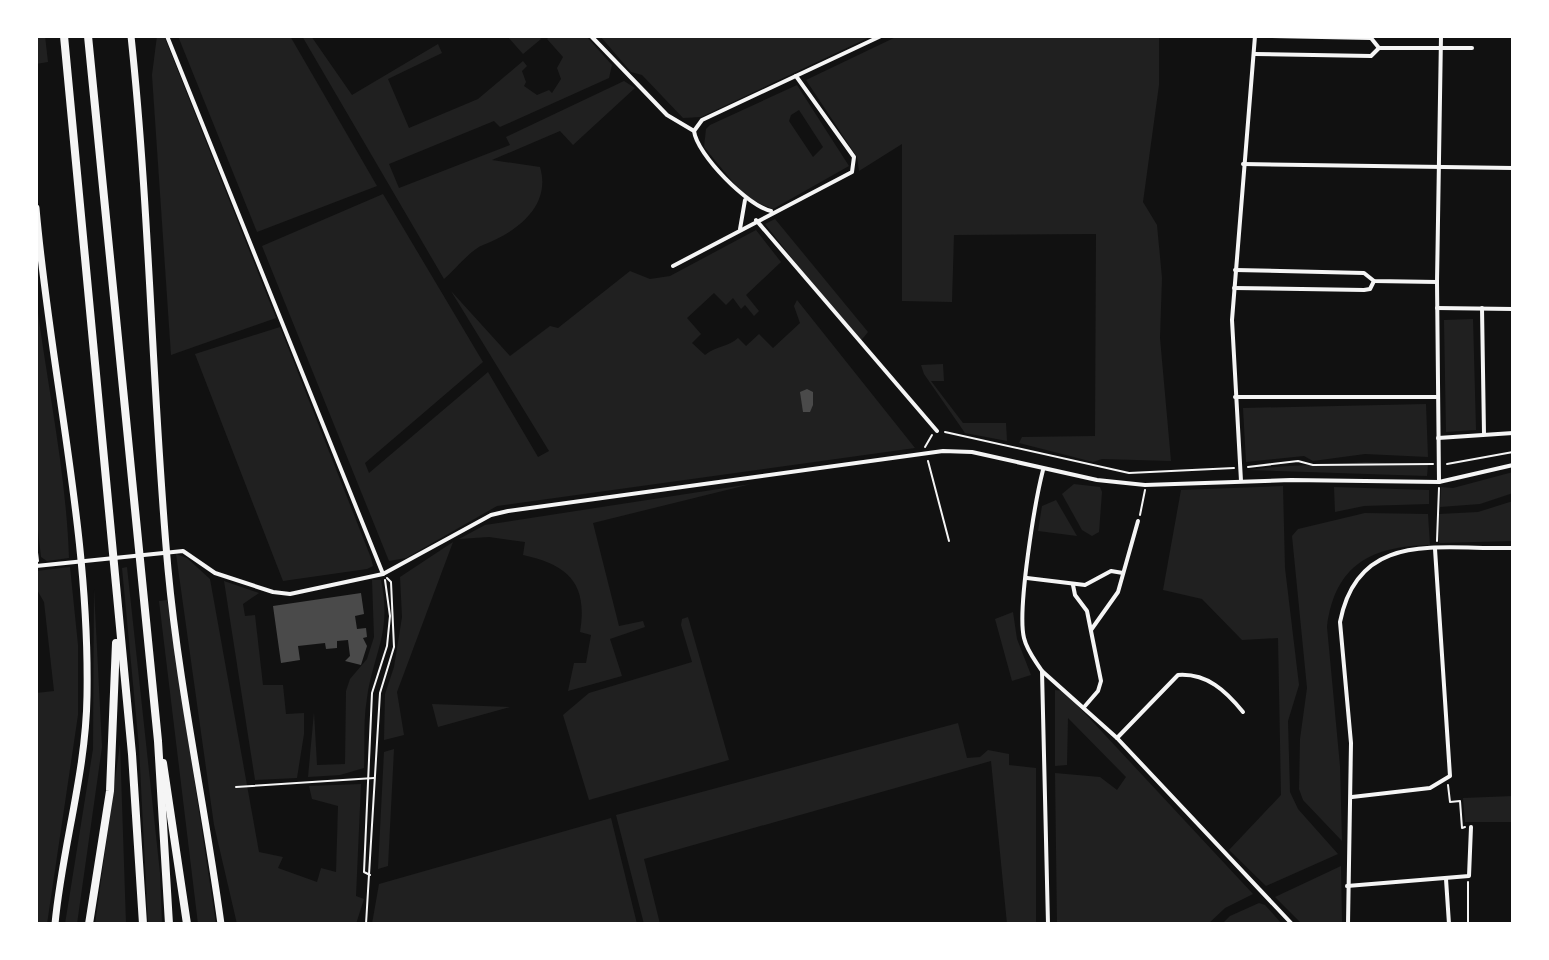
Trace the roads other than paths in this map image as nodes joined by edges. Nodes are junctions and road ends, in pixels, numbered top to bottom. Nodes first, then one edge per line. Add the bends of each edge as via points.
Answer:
1 (64, 36) edge
2 (88, 36) edge
3 (131, 36) edge
4 (167, 36) edge
5 (591, 36) edge
6 (881, 36) edge
7 (1255, 36) edge
8 (1272, 36) edge
9 (1441, 36) edge
10 (1379, 48) junction
11 (1441, 48) junction
12 (1472, 48) dead end
13 (1254, 54) junction
14 (796, 76) junction
15 (694, 131) junction
16 (1243, 164) junction
17 (1439, 167) junction
18 (1513, 168) edge
19 (745, 200) junction
20 (36, 208) edge
21 (774, 212) junction
22 (756, 220) junction
23 (740, 229) junction
24 (673, 266) dead end
25 (1235, 270) junction
26 (1374, 281) junction
27 (1437, 282) junction
28 (1234, 288) junction
29 (1437, 308) junction
30 (1482, 308) junction
31 (1513, 309) edge
32 (1235, 397) junction
33 (1436, 397) junction
34 (937, 431) road end
35 (1513, 433) edge
36 (1484, 434) junction
37 (1438, 438) junction
38 (1513, 465) edge
39 (1043, 469) junction
40 (1241, 481) junction
41 (1439, 482) junction
42 (1138, 521) road end
43 (1513, 548) edge
44 (1435, 549) junction
45 (37, 566) edge
46 (1123, 573) junction
47 (383, 574) junction
48 (1027, 578) junction
49 (1073, 585) junction
50 (116, 610) junction
51 (1091, 630) junction
52 (1042, 671) junction
53 (1084, 706) junction
54 (1243, 712) dead end
55 (1117, 738) junction
56 (158, 741) junction
57 (1352, 797) junction
58 (1471, 827) road end
59 (1446, 879) junction
60 (1347, 886) junction
61 (55, 924) edge
62 (89, 924) edge
63 (143, 924) edge
64 (169, 924) edge
65 (187, 924) edge
66 (221, 924) edge
67 (1048, 924) edge
68 (1292, 924) edge
69 (1348, 924) edge
70 (1449, 924) edge

1 - 50 highway
2 - 56 highway
3 - 66 highway via 144,166 166,543
4 - 47 street
5 - 15 street via 667,115
6 - 14 street
7 - 13 street
8 - 10 street via 1368,38
9 - 11 street
10 - 11 street
10 - 13 street via 1371,56
11 - 12 street
11 - 17 street
13 - 16 street
14 - 15 street via 702,120
14 - 21 street via 856,163 852,172
15 - 19 street via 698,145
16 - 17 street
16 - 25 street
17 - 18 street
17 - 27 street
19 - 21 street
19 - 23 street
20 - 61 highway via 79,552 86,716
21 - 22 street
22 - 23 street
22 - 34 street
23 - 24 street
25 - 26 street via 1367,273
25 - 28 street
26 - 27 street
26 - 28 street via 1364,290
27 - 29 street
28 - 32 street
29 - 30 street
29 - 33 street
30 - 31 street
30 - 36 street
32 - 33 street
32 - 40 street
33 - 37 street
35 - 36 street
36 - 37 street
37 - 41 street
38 - 41 street
39 - 40 street via 1145,485
39 - 47 street via 972,452 926,453 508,511 491,515
39 - 48 street
40 - 41 street
42 - 46 street
43 - 44 street
44 - 57 street via 1400,551 1375,561 1351,583 1344,599 1340,622
44 - 57 street via 1450,776 1430,788
45 - 47 street via 183,551 215,573 290,594
46 - 49 street via 1111,571 1090,585
46 - 51 street via 1118,592
48 - 49 street
48 - 52 street via 1023,636
49 - 51 street
50 - 62 highway via 112,769
50 - 63 highway
51 - 53 street via 1101,686
52 - 53 street
52 - 67 street
53 - 55 street
54 - 55 street via 1212,682 1178,675
55 - 68 street
56 - 64 highway
56 - 65 highway
57 - 60 street
58 - 59 street via 1469,876
59 - 60 street
59 - 70 street
60 - 69 street

